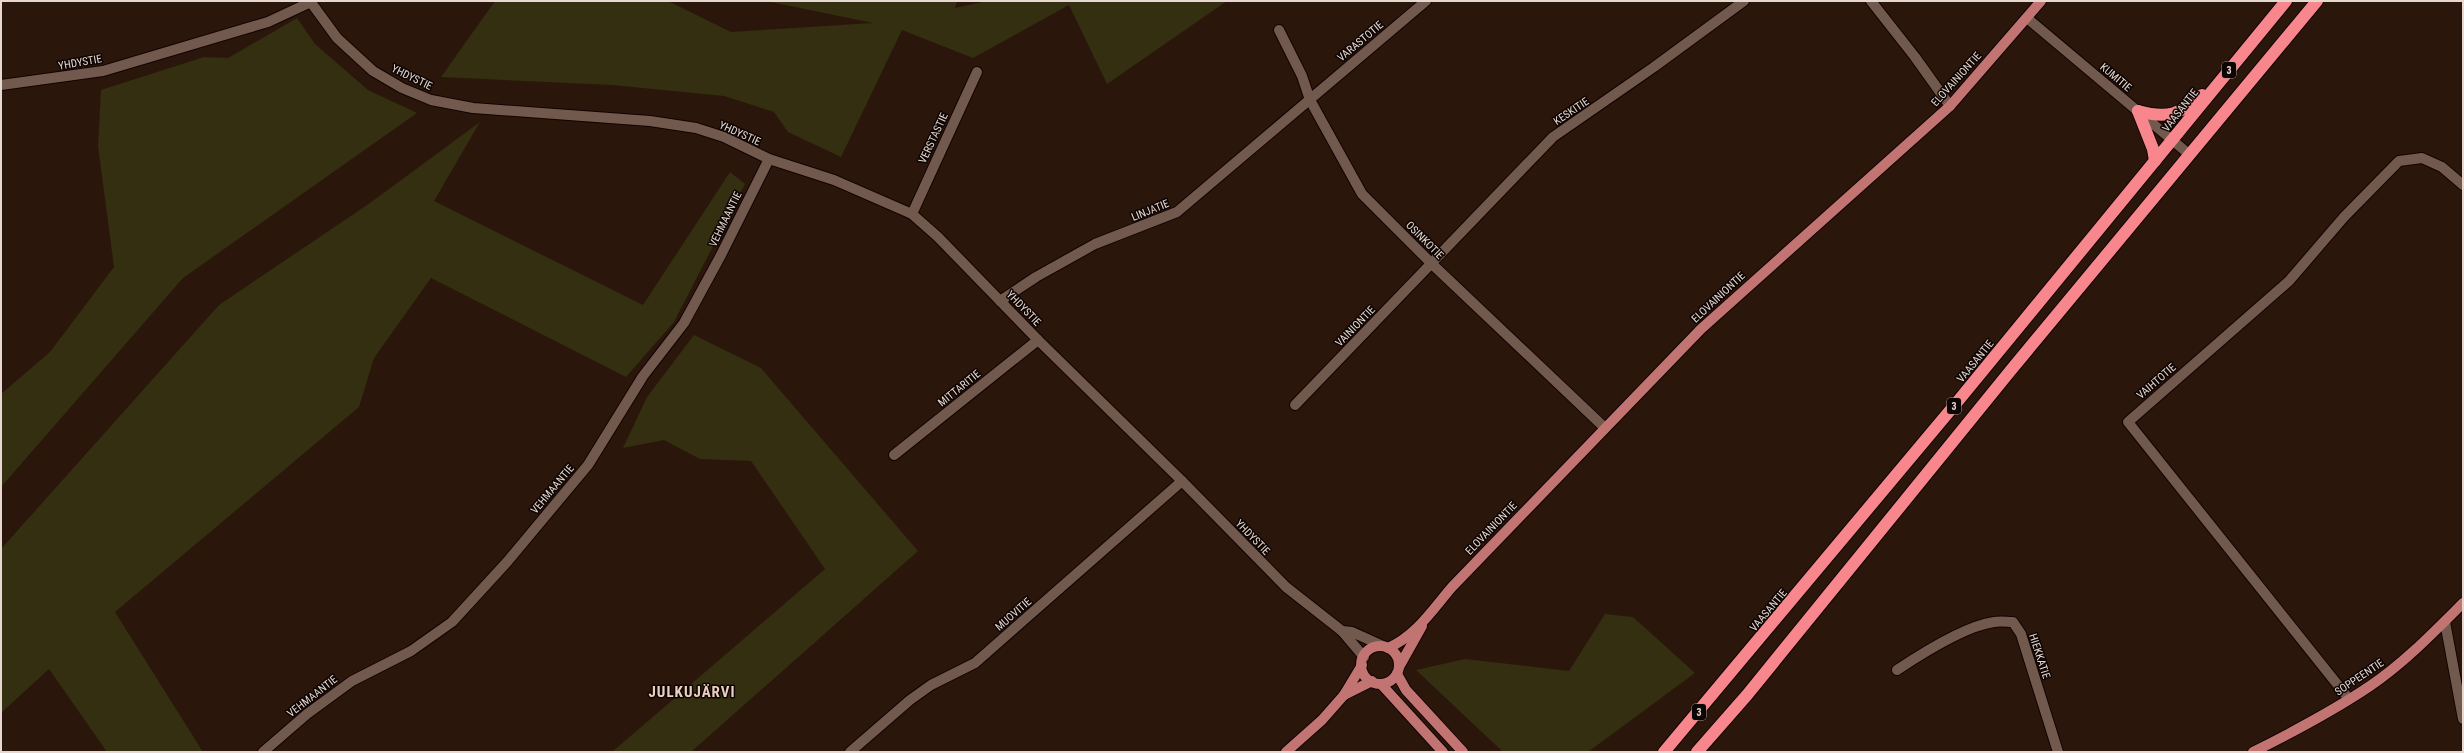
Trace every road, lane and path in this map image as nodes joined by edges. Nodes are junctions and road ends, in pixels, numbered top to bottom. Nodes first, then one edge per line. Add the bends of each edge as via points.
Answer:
1 (311, 1) edge
2 (1426, 1) edge
3 (1744, 1) edge
4 (1870, 1) edge
5 (2041, 1) edge
6 (2286, 1) edge
7 (2317, 1) edge
8 (2027, 18) junction
9 (1279, 30) dead end
10 (977, 72) dead end
11 (2225, 74) junction
12 (1, 85) edge
13 (1310, 100) junction
14 (1950, 106) junction
15 (2138, 111) junction
16 (2173, 140) junction
17 (2190, 155) junction
18 (769, 159) junction
19 (2156, 161) junction
20 (2463, 185) edge
21 (912, 214) junction
22 (1432, 264) junction
23 (1000, 301) junction
24 (1038, 340) junction
25 (1295, 405) dead end
26 (1605, 428) junction
27 (894, 455) dead end
28 (1182, 481) junction
29 (2463, 603) edge
30 (1423, 622) junction
31 (2445, 622) junction
32 (1342, 631) junction
33 (1386, 647) junction
34 (1363, 661) junction
35 (1398, 670) junction
36 (1897, 670) dead end
37 (1376, 682) junction
38 (1344, 695) junction
39 (2350, 699) junction
40 (2463, 719) edge
41 (263, 752) edge
42 (850, 752) edge
43 (1286, 752) edge
44 (1444, 752) edge
45 (1463, 752) edge
46 (1664, 752) edge
47 (1697, 752) edge
48 (2058, 752) edge
49 (2254, 752) edge

1 - 12 street, YHDYSTIE via 268,22 103,71
1 - 18 street, YHDYSTIE via 337,38 373,71 402,88 431,100 473,108 650,121 696,128 724,137
2 - 13 street, VARASTOTIE
3 - 22 street, KESKITIE via 1553,138
4 - 14 street
5 - 8 main road, ELOVAINIONTIE
6 - 11 highway, VAASANTIE / 3
7 - 17 highway, 3
8 - 14 main road, ELOVAINIONTIE
8 - 15 street, KUMITIE
9 - 13 street, OSINKOTIE via 1302,76
10 - 21 street, VERSTASTIE
11 - 15 highway via 2181,111 2158,116
11 - 16 highway, VAASANTIE / 3
13 - 22 street, OSINKOTIE via 1362,194
13 - 23 street, LINJATIE via 1177,212 1095,244 1036,277
14 - 26 main road, ELOVAINIONTIE via 1736,295
15 - 16 street, KUMITIE
15 - 19 highway
16 - 17 street, KUMITIE
16 - 19 highway, VAASANTIE / 3
17 - 47 highway, 3 via 1747,695
18 - 21 street, YHDYSTIE via 834,180
18 - 41 street, VEHMAANTIE via 684,324 643,376 588,465 507,562 452,622 411,651 352,681 307,714
19 - 46 highway, VAASANTIE / 3 via 1819,570
20 - 39 street, VAIHTOTIE via 2442,167 2422,158 2399,161 2344,217 2289,281 2128,422
21 - 23 street, YHDYSTIE
22 - 25 street, VAINIONTIE
22 - 26 street, OSINKOTIE
23 - 24 street, YHDYSTIE
24 - 27 street, MITTARITIE
24 - 28 street, YHDYSTIE
26 - 30 main road, ELOVAINIONTIE via 1452,587
28 - 32 street, YHDYSTIE via 1286,587
28 - 42 street, MUOVITIE via 975,663 926,689
29 - 31 main road, SOPPEENTIE
30 - 33 main road, ELOVAINIONTIE via 1396,644
30 - 35 main road, ELOVAINIONTIE
31 - 39 main road, SOPPEENTIE via 2394,668
31 - 40 street
32 - 33 street, YHDYSTIE via 1352,632
32 - 34 street, YHDYSTIE
33 - 34 main road via 1370,649
33 - 35 main road via 1396,654
34 - 37 main road via 1365,675
34 - 38 main road
35 - 37 main road via 1390,681
35 - 45 main road via 1406,690
36 - 48 street, HIEKKATIE via 1925,652 1969,631 1994,622 2013,622 2021,634
37 - 38 main road
37 - 44 main road
38 - 43 main road via 1322,720
39 - 49 main road, SOPPEENTIE

